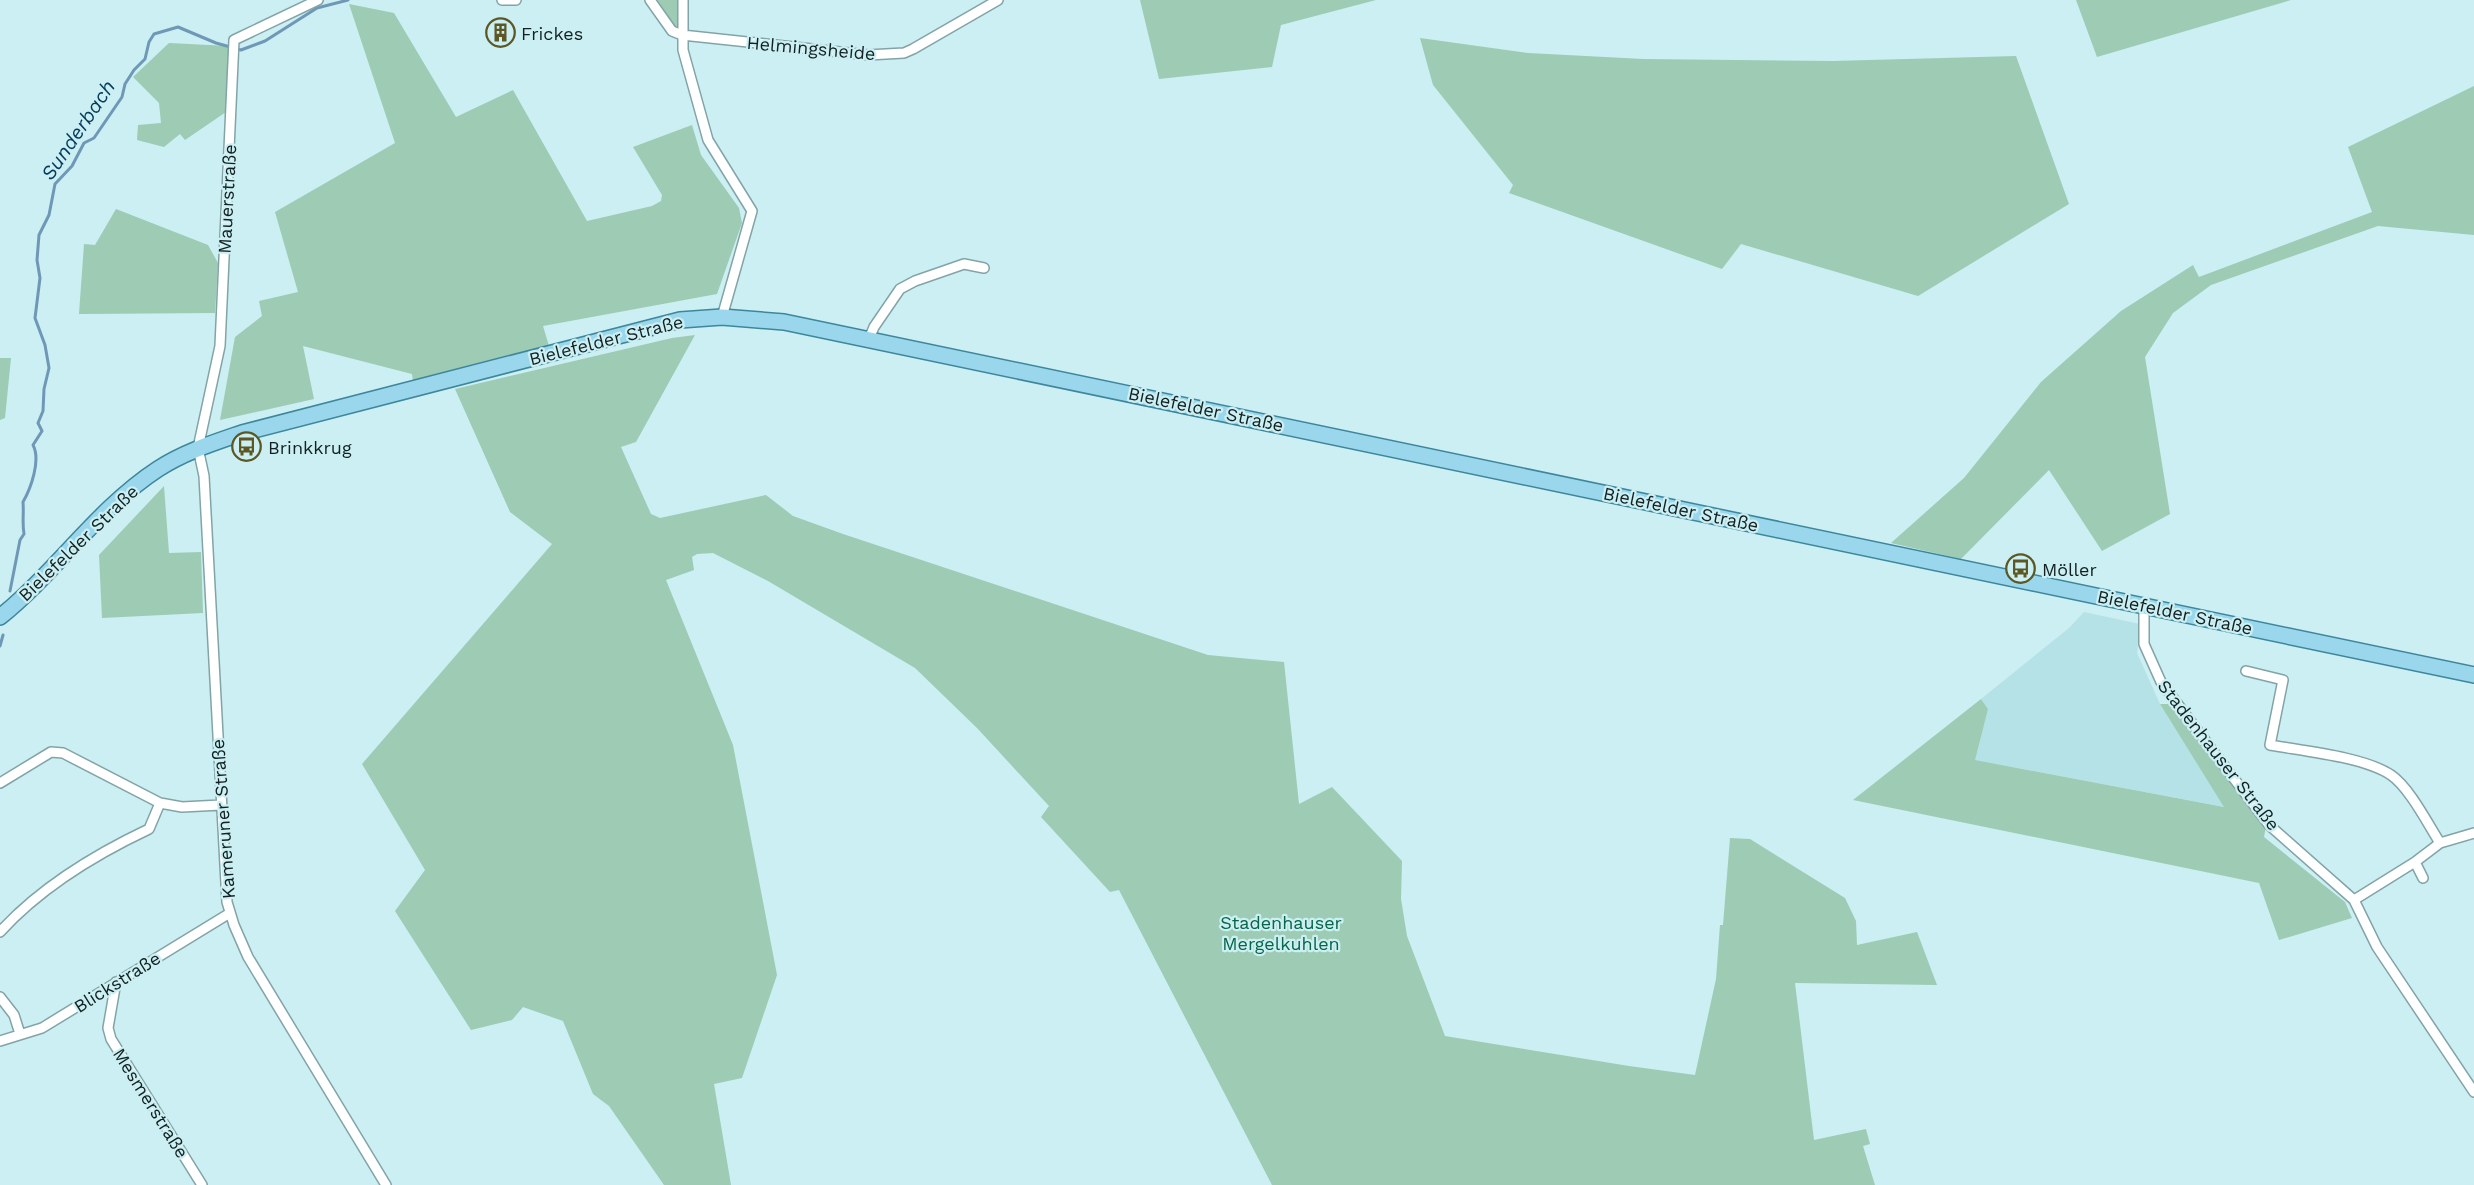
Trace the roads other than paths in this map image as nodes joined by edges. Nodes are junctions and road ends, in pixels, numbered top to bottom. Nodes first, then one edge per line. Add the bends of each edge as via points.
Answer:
1 (318, 0) edge
2 (502, 0) edge
3 (516, 0) edge
4 (650, 0) edge
5 (682, 0) edge
6 (998, 0) edge
7 (681, 35) junction
8 (984, 268) dead end
9 (722, 317) junction
10 (869, 339) junction
11 (198, 448) junction
12 (2144, 605) junction
13 (0, 617) edge
14 (2246, 671) dead end
15 (2474, 675) edge
16 (0, 783) edge
17 (160, 803) junction
18 (221, 805) junction
19 (2474, 833) edge
20 (2440, 843) junction
21 (2415, 862) junction
22 (2424, 879) dead end
23 (2354, 900) junction
24 (230, 914) junction
25 (0, 932) edge
26 (116, 982) junction
27 (0, 997) edge
28 (20, 1034) junction
29 (0, 1041) edge
30 (2474, 1092) edge
31 (202, 1185) edge
32 (386, 1185) edge

1 - 11 street, Mauerstraße via 234,40 220,346
2 - 3 street
4 - 7 street via 672,31
5 - 7 street
6 - 7 street, Helmingsheide via 904,53 868,56
7 - 9 street via 708,140 752,211
8 - 10 street via 964,264 900,289
9 - 10 main road, Bielefelder Straße via 784,322
9 - 11 main road, Bielefelder Straße via 669,323 242,432
10 - 12 main road, Bielefelder Straße
11 - 13 main road, Bielefelder Straße via 157,470 119,499
11 - 18 street, Kameruner Straße via 204,476
12 - 15 main road, Bielefelder Straße
12 - 23 street, Stadenhauser Straße via 2144,644 2161,682 2269,825
14 - 20 street via 2283,680 2270,745 2363,763 2392,776
16 - 17 street via 51,752 63,753
17 - 18 street via 182,807
17 - 25 street via 149,829 109,848 52,886
18 - 24 street, Kameruner Straße
19 - 20 street
20 - 21 street
21 - 22 street
21 - 23 street
23 - 30 street, Stadenhauser Straße via 2377,947
24 - 26 street, Blickstraße
24 - 32 street, Kameruner Straße via 248,957
26 - 28 street, Blickstraße via 42,1028
26 - 31 street, Mesmerstraße via 108,1028 111,1039
27 - 28 street via 14,1015
28 - 29 street, Blickstraße

